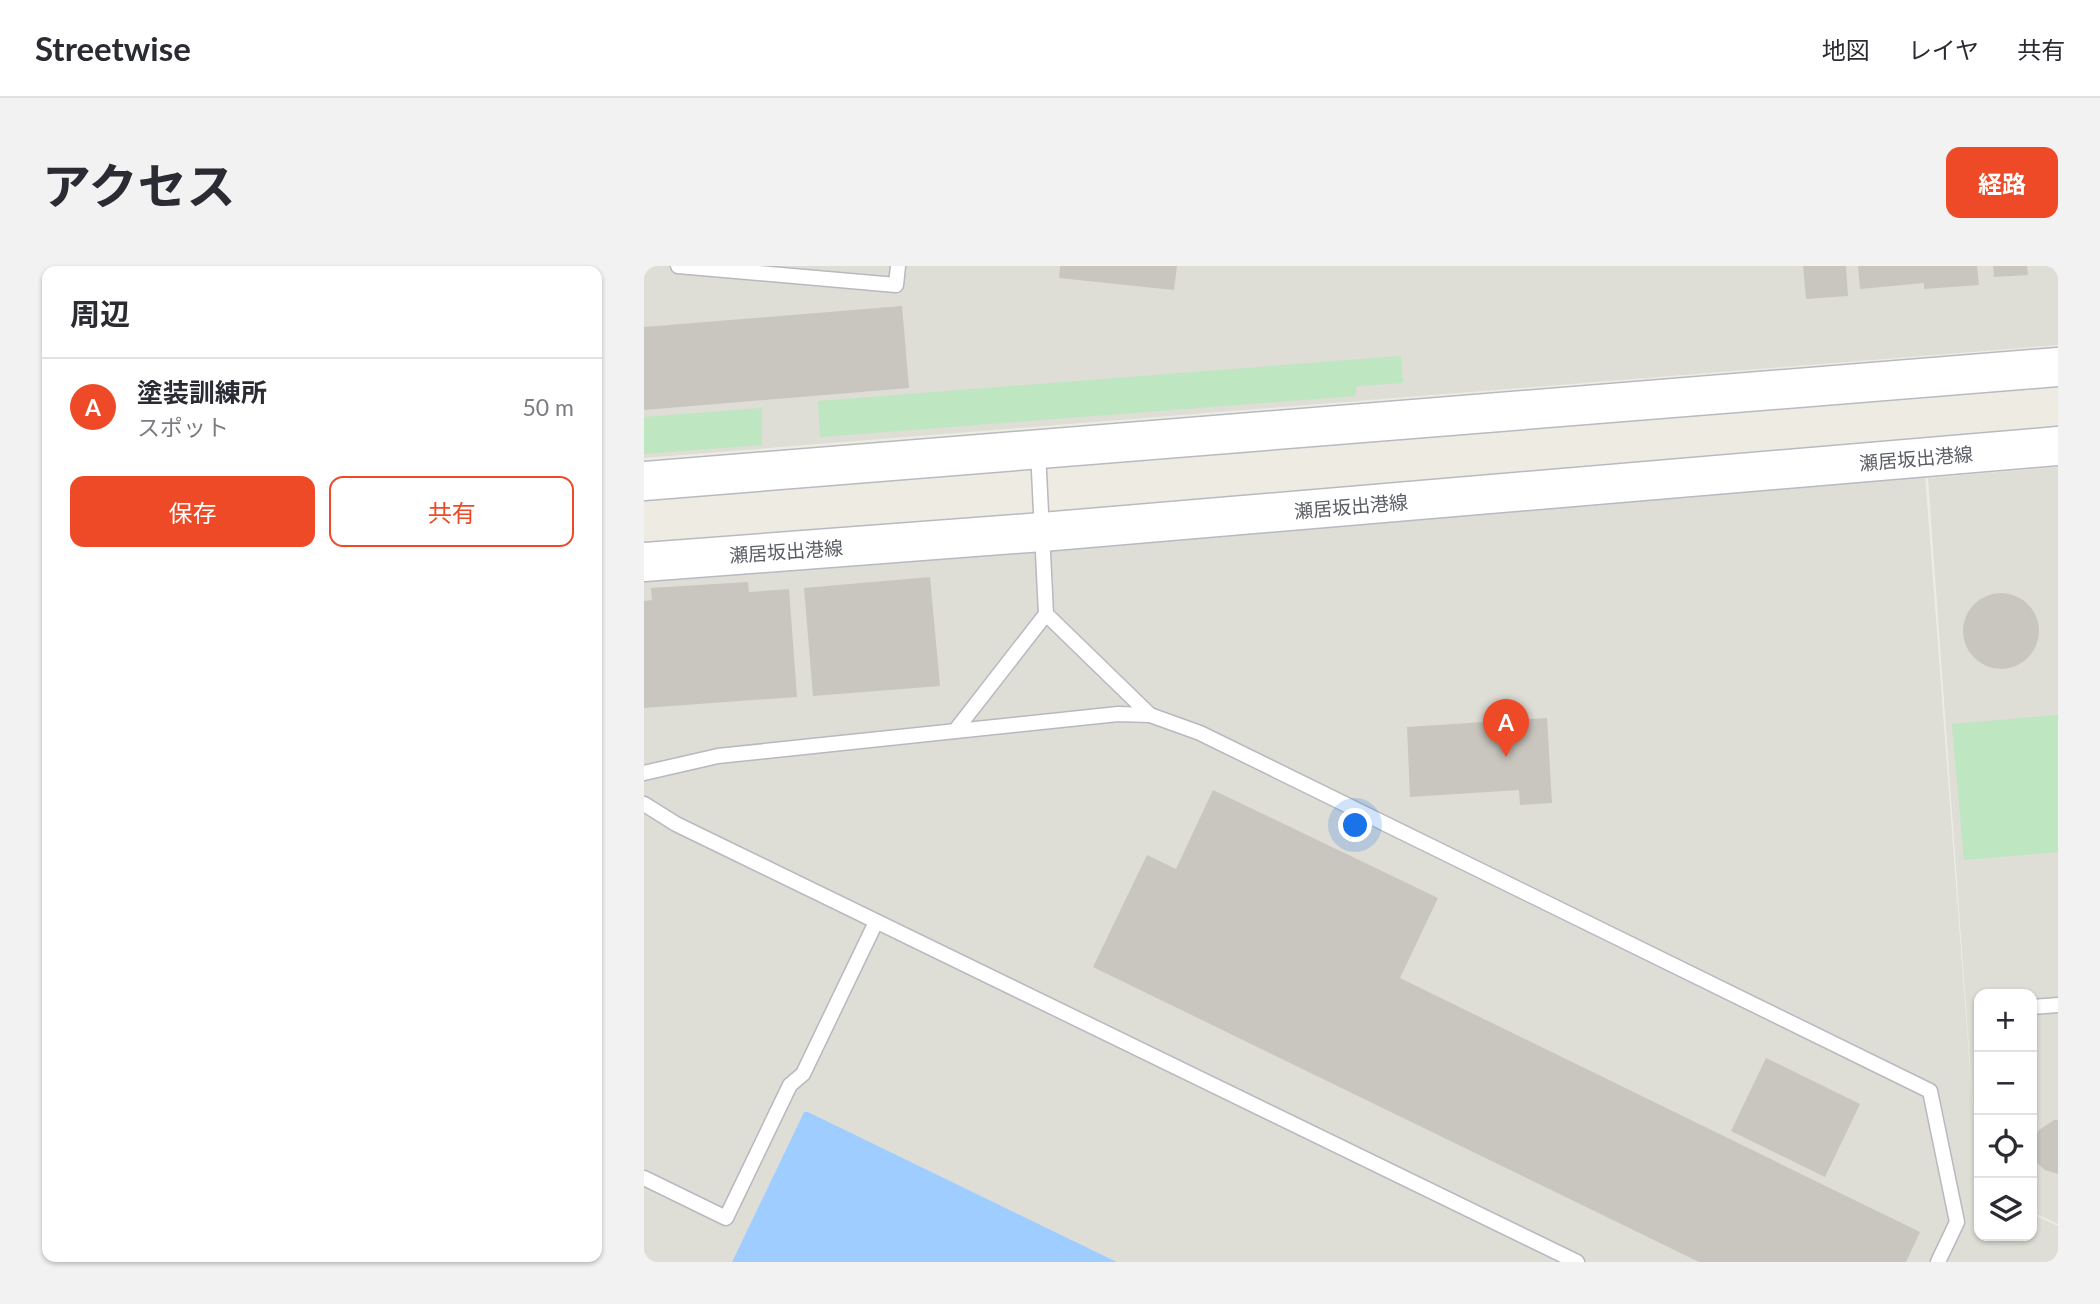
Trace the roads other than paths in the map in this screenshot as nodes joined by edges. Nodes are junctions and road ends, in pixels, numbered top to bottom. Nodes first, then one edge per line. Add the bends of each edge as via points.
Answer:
1 (678, 266) edge
2 (898, 266) edge
3 (2058, 367) edge
4 (2058, 446) edge
5 (1038, 449) junction
6 (644, 481) edge
7 (1042, 532) junction
8 (644, 562) edge
9 (1046, 614) junction
10 (1150, 715) junction
11 (955, 731) junction
12 (644, 772) edge
13 (644, 804) edge
14 (876, 922) junction
15 (2058, 1005) edge
16 (2037, 1007) edge
17 (644, 1178) edge
18 (1577, 1262) edge
19 (1938, 1262) edge

1 - 2 lane via 896,285
3 - 5 main road
4 - 7 main road, 瀬居坂出港線
5 - 6 main road
5 - 7 lane
7 - 8 main road, 瀬居坂出港線
7 - 9 lane
9 - 10 lane
9 - 11 lane
10 - 11 lane via 1118,714
10 - 19 lane via 1200,733 1930,1091 1957,1222
11 - 12 lane via 718,756
13 - 14 lane
14 - 17 lane via 726,1218
14 - 18 lane
15 - 16 lane

